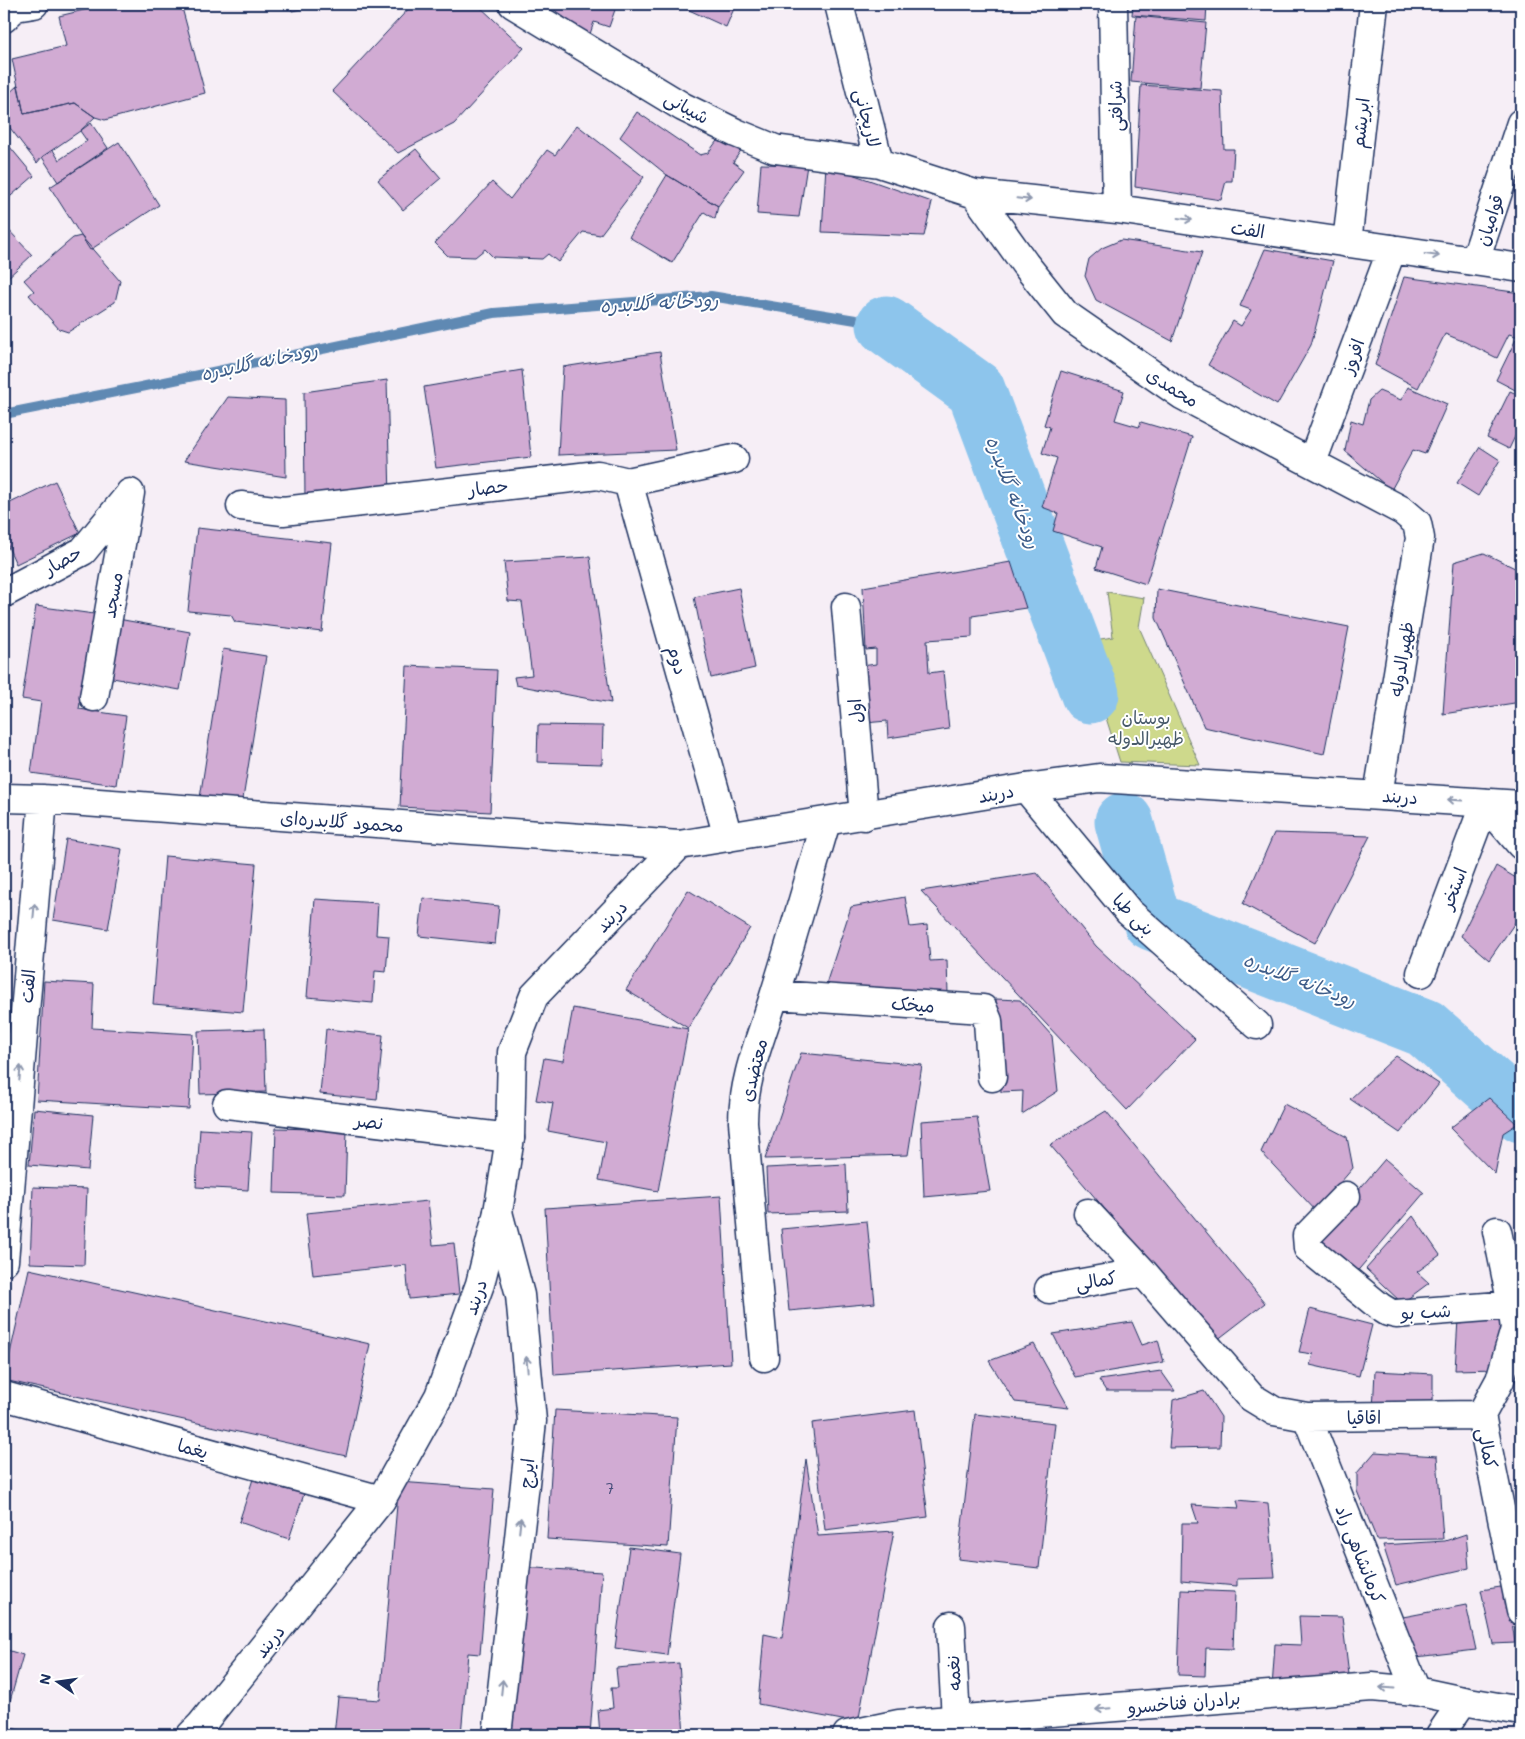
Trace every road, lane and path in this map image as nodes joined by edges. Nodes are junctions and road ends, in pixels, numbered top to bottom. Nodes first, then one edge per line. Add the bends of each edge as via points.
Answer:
1 (513, 4) edge
2 (839, 4) edge
3 (1113, 4) edge
4 (1374, 4) edge
5 (1521, 123) edge
6 (879, 163) junction
7 (975, 194) junction
8 (1117, 209) junction
9 (1347, 243) junction
10 (1392, 249) junction
11 (1475, 261) junction
12 (1521, 268) edge
13 (734, 459) dead end
14 (1312, 462) junction
15 (628, 482) junction
16 (130, 493) joint
17 (240, 506) dead end
18 (1417, 524) joint
19 (4, 593) edge
20 (846, 607) dead end
21 (94, 697) dead end
22 (1026, 788) junction
23 (1378, 795) junction
24 (4, 798) edge
25 (43, 799) junction
26 (1485, 803) junction
27 (1521, 805) edge
28 (864, 816) junction
29 (826, 822) junction
30 (728, 838) junction
31 (679, 845) junction
32 (1521, 845) edge
33 (1421, 973) dead end
34 (775, 995) junction
35 (1257, 1025) dead end
36 (992, 1077) dead end
37 (228, 1104) dead end
38 (510, 1138) junction
39 (1346, 1196) dead end
40 (498, 1212) junction
41 (1088, 1213) dead end
42 (1497, 1231) dead end
43 (4, 1261) edge
44 (1144, 1272) junction
45 (1049, 1288) dead end
46 (1512, 1305) junction
47 (764, 1357) dead end
48 (4, 1396) edge
49 (1481, 1415) junction
50 (1306, 1417) junction
51 (381, 1500) junction
52 (1521, 1611) edge
53 (951, 1626) dead end
54 (1416, 1691) junction
55 (1463, 1702) junction
56 (1521, 1711) edge
57 (956, 1720) junction
58 (198, 1732) edge
59 (497, 1735) edge
60 (847, 1735) edge
61 (1440, 1735) edge

1 - 6 street, شیبانی via 683,107 736,133 774,149
2 - 6 street, لاریجانی
3 - 8 street, شرافتی
4 - 9 street, ابریشم
5 - 11 street, قوامیان
6 - 7 street, لاریجانی
7 -> 8 street, الفت
7 - 14 street, محمدی via 1065,314 1182,395
8 -> 9 street, الفت
9 - 10 street, الفت
10 -> 11 street, الفت
10 - 14 street, افروز
11 - 12 street, الفت
13 - 15 street, حصار
14 - 18 street, محمدی via 1403,511
15 - 17 street, حصار via 598,475 283,511
15 - 30 street, دوم
16 - 19 street, حصار via 83,551
16 - 21 street, مسجد
18 - 23 street, ظهیرالدوله via 1420,538
20 - 28 street, اول
22 - 23 street, دربند via 1099,778
22 - 28 street, دربند
22 - 35 street, بنی طبا via 1129,912
26 -> 23 street, دربند
24 - 25 street, محمود گلابدره‌ای
25 - 31 street, محمود گلابدره‌ای
43 -> 25 street, الفت
26 - 27 street, دربند
26 - 32 street
26 - 33 street, استخر
28 - 29 street, دربند
29 - 30 street, دربند
29 - 34 street, معتضدی
30 - 31 street, دربند
31 - 38 street, دربند via 534,996 512,1052
34 - 36 street, میخک via 983,1010 988,1022
34 - 47 street, معتضدی via 747,1078 743,1102
37 - 38 street, نصر
38 - 40 street, دربند
39 - 46 street, شب بو via 1307,1236 1308,1248 1388,1312
40 - 51 street, دربند via 480,1284 439,1396
59 -> 40 street, ایرج via 532,1421 520,1295
41 - 44 street, اقاقیا
42 - 46 street, کمالی
44 - 45 street, کمالی
44 - 50 street, اقاقیا via 1252,1397 1274,1411
46 - 49 street, کمالی via 1514,1329 1505,1363 1500,1380
48 - 51 street, یغما
49 - 50 street, اقاقیا
49 - 52 street, کمالی
50 - 54 street, کرمانشاهی راد
51 - 58 street, دربند
53 - 57 street, نغمه
54 - 55 street, برادران فناخسرو
54 -> 57 street, برادران فناخسرو via 1372,1687
55 - 56 street, برادران فناخسرو
55 - 61 street
57 - 60 street, برادران فناخسرو via 898,1724

